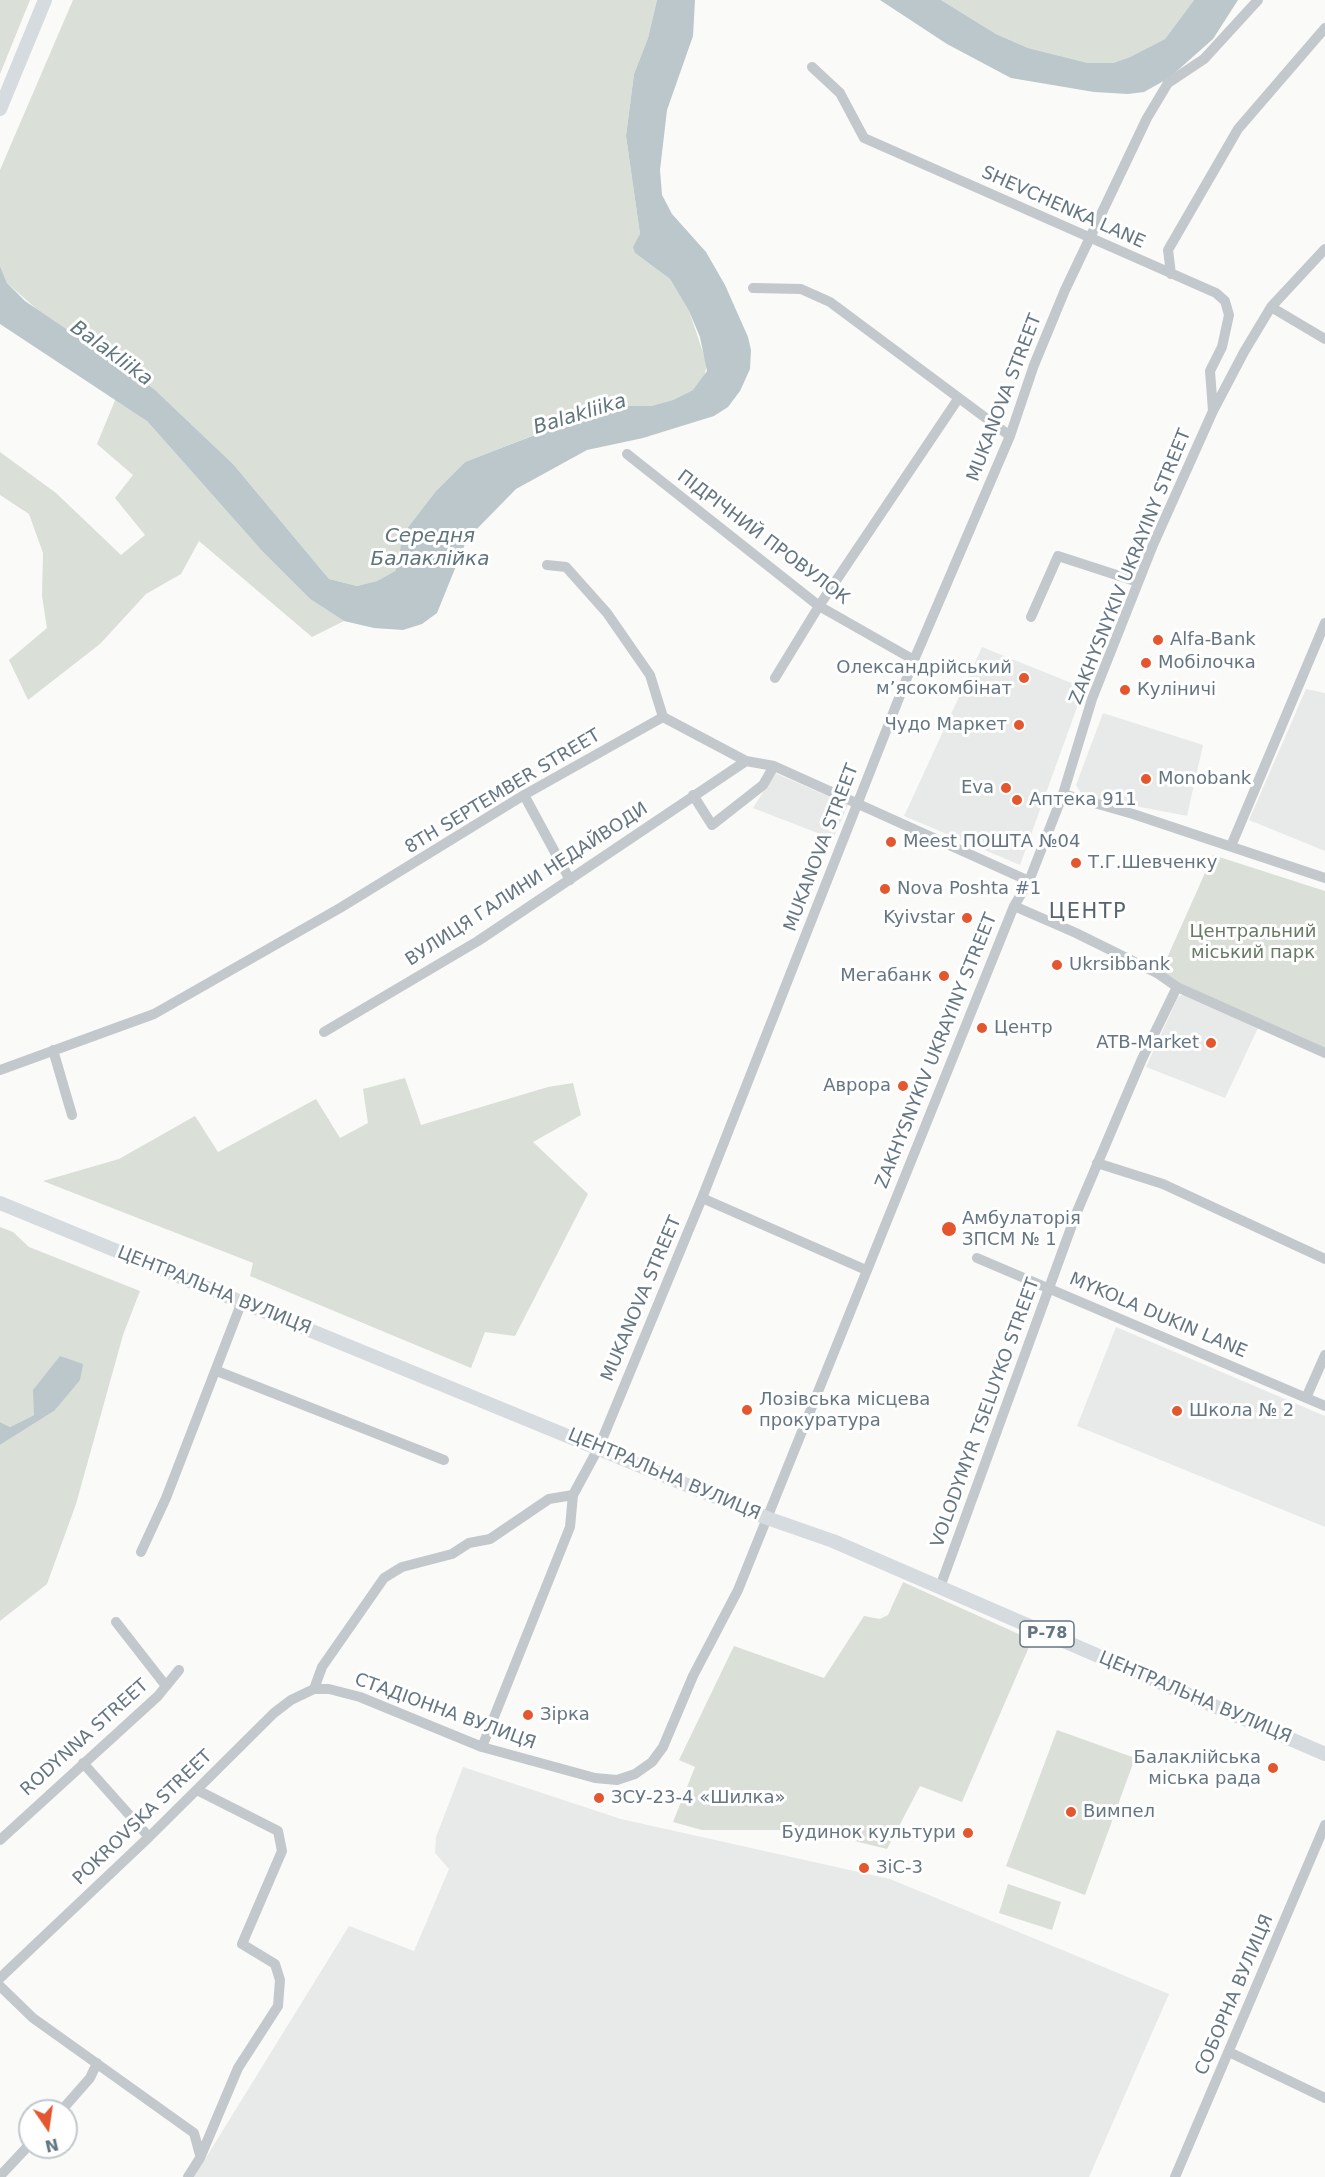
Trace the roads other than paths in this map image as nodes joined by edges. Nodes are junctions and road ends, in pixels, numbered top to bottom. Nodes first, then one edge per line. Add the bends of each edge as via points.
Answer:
1 (45, 0) edge
2 (1258, 0) edge
3 (1325, 28) edge
4 (812, 67) dead end
5 (0, 109) edge
6 (1091, 239) junction
7 (1325, 249) edge
8 (1171, 274) junction
9 (753, 288) dead end
10 (1271, 307) junction
11 (1325, 339) edge
12 (958, 399) junction
13 (1213, 411) junction
14 (1010, 436) junction
15 (627, 454) dead end
16 (547, 565) dead end
17 (1138, 582) junction
18 (819, 606) junction
19 (1030, 617) dead end
20 (1325, 623) edge
21 (914, 660) junction
22 (776, 678) dead end
23 (663, 717) junction
24 (746, 761) junction
25 (774, 766) junction
26 (1063, 794) junction
27 (524, 795) junction
28 (693, 795) junction
29 (856, 804) junction
30 (1231, 846) junction
31 (1325, 878) edge
32 (570, 880) junction
33 (1029, 881) junction
34 (1014, 906) junction
35 (1177, 987) junction
36 (324, 1032) dead end
37 (53, 1050) junction
38 (1325, 1053) edge
39 (0, 1070) edge
40 (72, 1115) dead end
41 (1097, 1163) junction
42 (702, 1198) junction
43 (0, 1203) edge
44 (977, 1258) dead end
45 (1325, 1259) edge
46 (866, 1270) junction
47 (1050, 1287) junction
48 (241, 1304) junction
49 (1325, 1355) edge
50 (217, 1371) junction
51 (1306, 1398) junction
52 (1325, 1406) edge
53 (598, 1448) junction
54 (444, 1460) dead end
55 (573, 1495) junction
56 (767, 1518) junction
57 (141, 1552) dead end
58 (940, 1587) junction
59 (116, 1622) dead end
60 (180, 1670) dead end
61 (166, 1686) junction
62 (314, 1689) junction
63 (482, 1747) junction
64 (1325, 1754) edge
65 (83, 1763) junction
66 (635, 1774) joint
67 (197, 1790) junction
68 (1325, 1826) edge
69 (149, 1837) junction
70 (0, 1840) edge
71 (0, 1978) edge
72 (0, 1986) edge
73 (1228, 2052) junction
74 (97, 2062) junction
75 (1325, 2098) edge
76 (72, 2099) edge
77 (18, 2157) edge
78 (200, 2158) junction
79 (0, 2176) edge
80 (188, 2177) edge
81 (1175, 2177) edge

1 - 5 main road
2 - 6 street, MUKANOVA STREET via 1204,59 1168,84 1147,118
3 - 8 street via 1238,129 1168,250
4 - 6 street, SHEVCHENKA LANE via 840,93 864,138
6 - 8 street, SHEVCHENKA LANE
6 - 14 street, MUKANOVA STREET via 1034,365
7 - 10 street, ZAKHYSNYKIV UKRAYINY STREET
8 - 13 street, SHEVCHENKA LANE via 1216,293 1225,302 1229,315 1222,347 1210,371
9 - 12 street via 801,288 830,302
10 - 11 street
10 - 13 street, ZAKHYSNYKIV UKRAYINY STREET
12 - 14 street
12 - 18 street
13 - 17 street, ZAKHYSNYKIV UKRAYINY STREET
14 - 21 street, MUKANOVA STREET
15 - 18 street, ПІДРІЧНИЙ ПРОВУЛОК
16 - 23 street via 566,567 607,613 650,675
17 - 19 street via 1058,555
17 - 26 street, ZAKHYSNYKIV UKRAYINY STREET via 1092,699
18 - 21 street, ПІДРІЧНИЙ ПРОВУЛОК
18 - 22 street
20 - 30 street
21 - 29 street, MUKANOVA STREET
23 - 24 street
23 - 27 street, 8TH SEPTEMBER STREET
24 - 25 street
24 - 28 street, ВУЛИЦЯ ГАЛИНИ НЕДАЙВОДИ
25 - 28 street via 763,785 712,825
25 - 29 street
26 - 30 street
26 - 33 street, ZAKHYSNYKIV UKRAYINY STREET
27 - 32 street
27 - 37 street, 8TH SEPTEMBER STREET via 340,908 154,1014
28 - 32 street, ВУЛИЦЯ ГАЛИНИ НЕДАЙВОДИ
29 - 33 street
29 - 42 street, MUKANOVA STREET
30 - 31 street
32 - 36 street, ВУЛИЦЯ ГАЛИНИ НЕДАЙВОДИ via 478,941
33 - 34 street, ZAKHYSNYKIV UKRAYINY STREET
34 - 35 street via 1157,973
34 - 46 street, ZAKHYSNYKIV UKRAYINY STREET
35 - 38 street
35 - 41 street, VOLODYMYR TSELUYKO STREET
37 - 39 street, 8TH SEPTEMBER STREET
37 - 40 street
41 - 45 street via 1164,1184
41 - 47 street, VOLODYMYR TSELUYKO STREET
42 - 46 street
42 - 53 street, MUKANOVA STREET
43 - 48 main road, ЦЕНТРАЛЬНА ВУЛИЦЯ / Р-78
44 - 47 street, MYKOLA DUKIN LANE
46 - 56 street, ZAKHYSNYKIV UKRAYINY STREET
47 - 51 street, MYKOLA DUKIN LANE
47 - 58 street, VOLODYMYR TSELUYKO STREET
48 - 50 street
48 - 53 main road, ЦЕНТРАЛЬНА ВУЛИЦЯ / Р-78
49 - 51 street
50 - 54 street
50 - 57 street
51 - 52 street, MYKOLA DUKIN LANE
53 - 55 street, MUKANOVA STREET
53 - 56 main road, ЦЕНТРАЛЬНА ВУЛИЦЯ / Р-78
55 - 62 street via 549,1499 490,1539 402,1567 384,1578 322,1667
55 - 63 street, MUKANOVA STREET via 570,1527
56 - 58 main road, ЦЕНТРАЛЬНА ВУЛИЦЯ / Р-78 via 833,1541
56 - 66 street, ZAKHYSNYKIV UKRAYINY STREET via 738,1590 693,1676 663,1747 652,1762
58 - 64 main road, ЦЕНТРАЛЬНА ВУЛИЦЯ / Р-78
59 - 61 street, RODYNNA STREET
60 - 61 street, RODYNNA STREET
61 - 65 street, RODYNNA STREET
62 - 63 street, СТАДІОННА ВУЛИЦЯ via 360,1697
62 - 67 street, POKROVSKA STREET via 274,1713
63 - 66 street, СТАДІОННА ВУЛИЦЯ via 594,1778 616,1780
65 - 69 street
65 - 70 street, RODYNNA STREET
67 - 69 street, POKROVSKA STREET
67 - 78 street via 278,1831 282,1851 242,1944 275,1964 280,1980 278,2006 238,2068
68 - 73 street, СОБОРНА ВУЛИЦЯ
69 - 71 street, POKROVSKA STREET
72 - 74 street via 33,2018
73 - 75 street
73 - 81 street, СОБОРНА ВУЛИЦЯ
74 - 76 street via 90,2078
74 - 78 street via 194,2133
77 - 79 street
78 - 80 street

